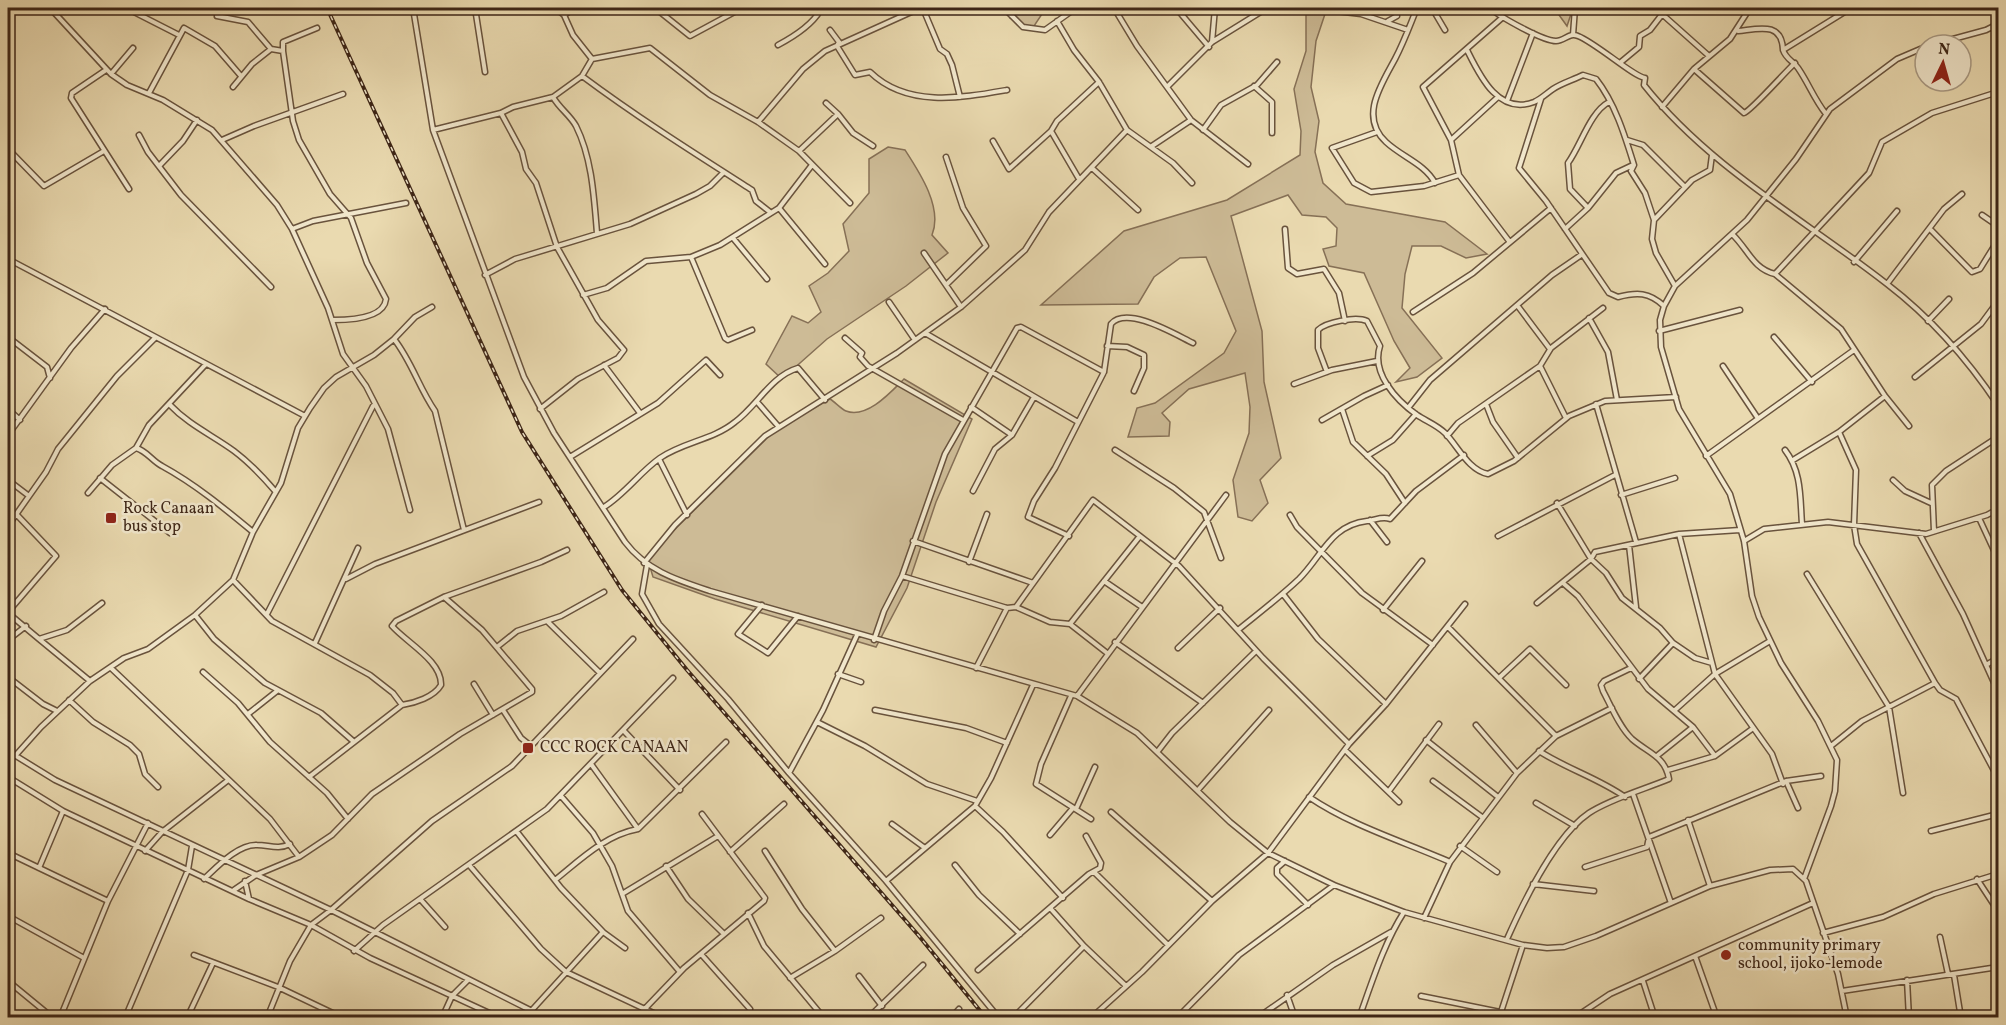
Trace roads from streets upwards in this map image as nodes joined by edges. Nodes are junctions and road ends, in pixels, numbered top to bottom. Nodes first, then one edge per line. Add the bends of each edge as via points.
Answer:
1 (50, 8) edge
2 (126, 8) edge
3 (346, 8) edge
4 (375, 8) edge
5 (413, 8) edge
6 (475, 8) edge
7 (555, 8) edge
8 (575, 8) edge
9 (656, 8) edge
10 (741, 8) edge
11 (818, 8) edge
12 (1004, 8) edge
13 (1076, 8) edge
14 (1114, 8) edge
15 (1176, 8) edge
16 (1215, 8) edge
17 (1267, 8) edge
18 (1395, 8) edge
19 (1417, 8) edge
20 (1432, 8) edge
21 (1575, 8) edge
22 (1667, 8) edge
23 (1750, 8) edge
24 (1851, 8) edge
25 (1319, 9) dead end
26 (1492, 9) edge
27 (564, 15) junction
28 (1663, 15) junction
29 (217, 16) dead end
30 (1503, 17) junction
31 (1057, 21) junction
32 (1497, 21) junction
33 (1387, 22) junction
34 (1742, 23) junction
35 (1998, 24) edge
36 (1993, 27) junction
37 (317, 28) dead end
38 (830, 30) dead end
39 (1408, 30) junction
40 (1445, 30) dead end
41 (1746, 30) junction
42 (1737, 31) junction
43 (1533, 33) junction
44 (1972, 33) edge
45 (1998, 33) edge
46 (179, 35) junction
47 (1573, 35) junction
48 (778, 45) dead end
49 (1210, 45) junction
50 (837, 46) junction
51 (133, 48) dead end
52 (271, 49) junction
53 (1467, 50) junction
54 (1783, 50) junction
55 (283, 51) junction
56 (1913, 52) edge
57 (1709, 56) junction
58 (592, 59) junction
59 (1621, 62) junction
60 (1276, 63) dead end
61 (1795, 63) junction
62 (1694, 69) junction
63 (106, 70) junction
64 (485, 72) dead end
65 (111, 74) junction
66 (241, 76) junction
67 (582, 76) junction
68 (1099, 82) junction
69 (1254, 86) junction
70 (233, 87) dead end
71 (1167, 87) junction
72 (1007, 90) dead end
73 (1998, 92) edge
74 (149, 93) junction
75 (343, 94) dead end
76 (553, 96) junction
77 (960, 97) junction
78 (1498, 97) junction
79 (1541, 98) junction
80 (1507, 100) junction
81 (1609, 102) junction
82 (826, 103) dead end
83 (1662, 107) junction
84 (291, 112) junction
85 (501, 113) junction
86 (838, 114) junction
87 (1826, 114) junction
88 (197, 120) junction
89 (1191, 120) junction
90 (758, 122) junction
91 (433, 130) junction
92 (1127, 130) junction
93 (1203, 130) junction
94 (1051, 131) junction
95 (1377, 132) junction
96 (1272, 133) dead end
97 (139, 135) dead end
98 (222, 140) junction
99 (1450, 140) junction
100 (1627, 140) junction
101 (993, 141) dead end
102 (873, 146) dead end
103 (1152, 146) junction
104 (8, 149) edge
105 (104, 151) junction
106 (799, 151) junction
107 (1712, 155) junction
108 (946, 157) dead end
109 (1248, 164) dead end
110 (160, 165) junction
111 (812, 165) junction
112 (1634, 165) junction
113 (1092, 168) junction
114 (723, 173) junction
115 (1459, 175) junction
116 (1079, 179) junction
117 (1192, 183) dead end
118 (1436, 183) junction
119 (1685, 187) junction
120 (129, 189) dead end
121 (1962, 194) dead end
122 (1767, 195) junction
123 (406, 203) dead end
124 (850, 203) dead end
125 (779, 208) junction
126 (1551, 208) junction
127 (1588, 208) junction
128 (1138, 210) dead end
129 (1898, 211) dead end
130 (770, 213) junction
131 (349, 214) junction
132 (1982, 215) dead end
133 (1654, 220) junction
134 (1998, 226) edge
135 (292, 229) junction
136 (1285, 229) dead end
137 (1565, 229) junction
138 (1931, 230) junction
139 (597, 232) junction
140 (1817, 232) junction
141 (1732, 234) junction
142 (733, 238) junction
143 (1998, 240) edge
144 (1509, 241) junction
145 (557, 247) junction
146 (924, 253) dead end
147 (1581, 255) junction
148 (691, 257) junction
149 (8, 260) edge
150 (1854, 262) junction
151 (825, 264) dead end
152 (1775, 274) junction
153 (485, 275) junction
154 (767, 279) dead end
155 (1887, 284) junction
156 (946, 285) junction
157 (1675, 286) junction
158 (271, 287) dead end
159 (583, 295) junction
160 (1949, 299) dead end
161 (1998, 301) edge
162 (889, 302) dead end
163 (1517, 305) junction
164 (432, 306) dead end
165 (1664, 306) junction
166 (961, 307) junction
167 (1603, 308) dead end
168 (105, 309) junction
169 (1740, 310) dead end
170 (1413, 312) dead end
171 (1589, 318) junction
172 (333, 320) junction
173 (1345, 321) junction
174 (1928, 321) junction
175 (752, 330) dead end
176 (1659, 331) junction
177 (924, 333) junction
178 (8, 337) edge
179 (1774, 337) dead end
180 (155, 338) junction
181 (845, 338) dead end
182 (394, 339) junction
183 (915, 340) junction
184 (1193, 343) dead end
185 (1107, 346) junction
186 (1952, 347) junction
187 (1550, 349) junction
188 (1854, 350) junction
189 (1377, 360) junction
190 (206, 364) junction
191 (604, 365) junction
192 (1540, 366) junction
193 (1724, 366) dead end
194 (352, 368) junction
195 (872, 368) junction
196 (993, 372) junction
197 (1104, 372) junction
198 (1327, 372) junction
199 (720, 375) dead end
200 (1915, 377) dead end
201 (50, 378) junction
202 (1812, 382) junction
203 (1294, 384) dead end
204 (1388, 385) junction
205 (1134, 391) dead end
206 (1885, 396) junction
207 (1034, 397) junction
208 (1676, 397) junction
209 (825, 400) junction
210 (1617, 400) junction
211 (758, 403) junction
212 (1596, 404) junction
213 (170, 405) junction
214 (1486, 405) junction
215 (1998, 405) edge
216 (374, 406) junction
217 (971, 407) junction
218 (1408, 408) junction
219 (8, 409) edge
220 (540, 409) junction
221 (1342, 410) junction
222 (640, 413) junction
223 (1416, 414) junction
224 (304, 416) junction
225 (1757, 417) junction
226 (1566, 418) junction
227 (20, 420) junction
228 (963, 420) junction
229 (1322, 420) dead end
230 (1078, 422) junction
231 (778, 426) junction
232 (1909, 426) dead end
233 (1839, 432) junction
234 (8, 435) edge
235 (1012, 435) junction
236 (1447, 436) junction
237 (1998, 437) edge
238 (139, 440) junction
239 (136, 448) junction
240 (143, 450) junction
241 (1115, 450) dead end
242 (1785, 450) dead end
243 (1464, 455) junction
244 (1367, 456) junction
245 (1706, 456) junction
246 (570, 457) junction
247 (1518, 458) junction
248 (659, 459) junction
249 (1793, 460) junction
250 (1615, 475) junction
251 (100, 478) junction
252 (1675, 478) dead end
253 (8, 480) edge
254 (1893, 480) dead end
255 (275, 491) junction
256 (973, 491) dead end
257 (88, 494) dead end
258 (1226, 495) dead end
259 (1621, 495) junction
260 (29, 496) junction
261 (538, 502) dead end
262 (1405, 503) junction
263 (1557, 503) junction
264 (1931, 503) junction
265 (604, 507) junction
266 (1998, 508) edge
267 (410, 510) dead end
268 (17, 514) junction
269 (987, 514) dead end
270 (687, 515) junction
271 (1290, 515) dead end
272 (1979, 518) junction
273 (1370, 520) junction
274 (1207, 522) junction
275 (1802, 524) junction
276 (1854, 525) junction
277 (8, 526) edge
278 (464, 530) junction
279 (1740, 530) junction
280 (1934, 531) junction
281 (253, 532) junction
282 (1919, 532) junction
283 (170, 533) dead end
284 (1679, 534) junction
285 (1069, 536) junction
286 (1140, 536) junction
287 (1498, 536) dead end
288 (913, 541) junction
289 (1744, 541) junction
290 (1387, 542) dead end
291 (1636, 542) junction
292 (1629, 545) junction
293 (358, 548) dead end
294 (567, 550) dead end
295 (1321, 550) junction
296 (1221, 558) dead end
297 (1591, 559) junction
298 (1998, 559) edge
299 (1422, 561) dead end
300 (969, 562) junction
301 (646, 564) junction
302 (1176, 564) junction
303 (1807, 574) dead end
304 (902, 576) junction
305 (346, 579) junction
306 (233, 580) junction
307 (1104, 581) junction
308 (1033, 583) junction
309 (1563, 583) junction
310 (604, 592) dead end
311 (1283, 594) junction
312 (444, 597) junction
313 (102, 603) dead end
314 (1537, 603) dead end
315 (1465, 604) dead end
316 (762, 605) junction
317 (1016, 607) junction
318 (1142, 607) junction
319 (1007, 608) junction
320 (1220, 608) junction
321 (1636, 608) junction
322 (1383, 610) junction
323 (8, 613) edge
324 (267, 614) junction
325 (195, 615) junction
326 (798, 616) junction
327 (547, 620) junction
328 (1070, 624) junction
329 (26, 626) junction
330 (1448, 627) junction
331 (1238, 630) junction
332 (857, 635) junction
333 (39, 639) junction
334 (633, 639) dead end
335 (8, 640) edge
336 (874, 640) junction
337 (1770, 641) junction
338 (1115, 642) junction
339 (315, 643) junction
340 (1673, 643) junction
341 (1433, 645) junction
342 (497, 647) junction
343 (1178, 648) dead end
344 (1256, 651) junction
345 (1107, 653) junction
346 (1998, 658) edge
347 (1712, 663) junction
348 (1986, 665) junction
349 (111, 668) junction
350 (976, 668) junction
351 (1631, 668) junction
352 (203, 672) dead end
353 (600, 673) junction
354 (838, 674) junction
355 (1715, 674) junction
356 (8, 677) edge
357 (1500, 677) junction
358 (673, 678) dead end
359 (1640, 679) junction
360 (90, 681) junction
361 (861, 682) dead end
362 (1935, 683) junction
363 (474, 684) dead end
364 (1033, 685) junction
365 (1566, 685) dead end
366 (1996, 687) dead end
367 (277, 691) junction
368 (1074, 696) junction
369 (69, 700) junction
370 (1203, 704) junction
371 (1386, 704) junction
372 (402, 705) junction
373 (1889, 707) junction
374 (1612, 708) junction
375 (502, 710) junction
376 (875, 710) dead end
377 (1269, 710) dead end
378 (1675, 710) junction
379 (57, 711) junction
380 (248, 714) junction
381 (493, 715) junction
382 (817, 722) junction
383 (1439, 724) dead end
384 (1476, 725) dead end
385 (1693, 727) junction
386 (1752, 729) junction
387 (624, 730) junction
388 (1556, 736) junction
389 (1426, 740) junction
390 (353, 741) junction
391 (726, 742) dead end
392 (1007, 743) junction
393 (1349, 744) junction
394 (531, 746) junction
395 (1831, 746) junction
396 (1345, 750) junction
397 (8, 751) edge
398 (1158, 751) junction
399 (1539, 751) junction
400 (1658, 755) junction
401 (15, 756) junction
402 (1714, 756) junction
403 (591, 764) junction
404 (1095, 767) dead end
405 (1668, 770) junction
406 (789, 773) junction
407 (1517, 773) junction
408 (1821, 776) dead end
409 (8, 777) edge
410 (309, 777) junction
411 (1998, 778) edge
412 (227, 781) junction
413 (1433, 781) dead end
414 (1785, 783) junction
415 (158, 787) dead end
416 (680, 790) junction
417 (1198, 790) junction
418 (1389, 791) junction
419 (1903, 793) dead end
420 (1633, 794) junction
421 (561, 796) junction
422 (1309, 796) junction
423 (1498, 796) junction
424 (1626, 797) junction
425 (1399, 802) dead end
426 (1536, 803) dead end
427 (784, 804) dead end
428 (976, 804) junction
429 (1798, 808) dead end
430 (1074, 809) junction
431 (63, 811) junction
432 (1111, 812) dead end
433 (702, 814) dead end
434 (1998, 814) edge
435 (1482, 817) junction
436 (348, 819) junction
437 (1091, 819) dead end
438 (1688, 820) junction
439 (148, 823) junction
440 (892, 824) dead end
441 (1575, 826) junction
442 (638, 829) junction
443 (1931, 831) dead end
444 (162, 832) junction
445 (517, 832) junction
446 (1050, 835) dead end
447 (718, 836) junction
448 (1086, 836) dead end
449 (1650, 837) junction
450 (290, 843) junction
451 (598, 845) junction
452 (136, 846) junction
453 (192, 846) junction
454 (1460, 846) junction
455 (925, 848) junction
456 (145, 851) junction
457 (765, 851) dead end
458 (730, 852) junction
459 (8, 853) edge
460 (1268, 853) junction
461 (299, 857) junction
462 (225, 860) junction
463 (1285, 861) junction
464 (1450, 862) junction
465 (955, 865) dead end
466 (470, 866) junction
467 (666, 866) junction
468 (1585, 867) dead end
469 (39, 868) junction
470 (188, 870) junction
471 (1094, 872) junction
472 (1497, 872) dead end
473 (1998, 874) edge
474 (256, 875) junction
475 (204, 879) junction
476 (1977, 879) junction
477 (555, 880) junction
478 (1804, 880) junction
479 (245, 881) junction
480 (886, 881) junction
481 (1533, 884) junction
482 (1334, 885) junction
483 (1710, 886) junction
484 (233, 891) junction
485 (1594, 891) dead end
486 (622, 894) junction
487 (1063, 898) junction
488 (249, 899) junction
489 (421, 900) junction
490 (108, 901) junction
491 (1212, 901) junction
492 (1671, 903) junction
493 (1813, 903) junction
494 (1308, 905) junction
495 (1051, 909) junction
496 (331, 910) junction
497 (1998, 911) edge
498 (1404, 912) junction
499 (748, 913) junction
500 (8, 916) edge
501 (881, 918) dead end
502 (1424, 918) junction
503 (310, 925) junction
504 (445, 927) dead end
505 (375, 932) junction
506 (603, 932) junction
507 (1391, 932) junction
508 (723, 933) junction
509 (1823, 933) junction
510 (1020, 934) junction
511 (1940, 937) dead end
512 (1507, 939) junction
513 (1168, 945) junction
514 (1523, 945) junction
515 (1083, 946) junction
516 (625, 948) dead end
517 (354, 951) junction
518 (835, 951) junction
519 (701, 954) junction
520 (194, 955) dead end
521 (1695, 956) junction
522 (84, 958) junction
523 (213, 963) junction
524 (923, 965) dead end
525 (1998, 967) edge
526 (682, 970) junction
527 (978, 970) dead end
528 (566, 972) junction
529 (1951, 974) junction
530 (859, 976) dead end
531 (790, 978) junction
532 (468, 980) junction
533 (1907, 980) junction
534 (8, 981) edge
535 (1643, 981) junction
536 (1126, 986) junction
537 (278, 987) junction
538 (1842, 991) junction
539 (1287, 995) junction
540 (452, 996) junction
541 (1421, 996) dead end
542 (882, 1005) junction
543 (643, 1009) junction
544 (750, 1009) dead end
545 (959, 1009) dead end
546 (532, 1011) junction
547 (1499, 1015) edge
548 (1094, 1016) edge
549 (52, 1017) edge
550 (60, 1017) edge
551 (125, 1017) edge
552 (187, 1017) edge
553 (267, 1017) edge
554 (343, 1017) edge
555 (442, 1017) edge
556 (500, 1017) edge
557 (528, 1017) edge
558 (546, 1017) edge
559 (636, 1017) edge
560 (664, 1017) edge
561 (824, 1017) edge
562 (868, 1017) edge
563 (951, 1017) edge
564 (999, 1017) edge
565 (1013, 1017) edge
566 (1177, 1017) edge
567 (1257, 1017) edge
568 (1295, 1017) edge
569 (1359, 1017) edge
570 (1574, 1017) edge
571 (1655, 1017) edge
572 (1717, 1017) edge
573 (1847, 1017) edge
574 (1909, 1017) edge
575 (1961, 1017) edge

1 - 63 street
2 - 46 street
3 - 4 street
5 - 91 street
6 - 64 street
7 - 27 street
8 - 27 street
9 - 10 street via 690,36
11 - 48 street via 815,18
12 - 31 street via 1023,27 1045,30
13 - 31 street
14 - 71 street
15 - 49 street
16 - 49 street
17 - 49 street
18 - 33 street via 1398,16
19 - 39 street
20 - 40 street
21 - 47 street
22 - 28 street
23 - 34 street
24 - 54 street
25 - 33 street
26 - 30 street
26 - 32 street
27 - 58 street via 573,35
28 - 57 street
28 - 59 street via 1640,36 1639,46
29 - 52 street via 248,22
30 - 32 street
30 - 43 street
31 - 68 street
32 - 53 street
33 - 39 street
34 - 41 street
34 - 42 street
35 - 36 street
36 - 44 street
36 - 45 street
37 - 55 street via 283,42
38 - 50 street via 839,42
39 - 95 street via 1375,99 1373,118
41 - 42 street
41 - 54 street via 1771,29 1783,42
42 - 57 street
43 - 47 street via 1556,41
43 - 80 street
46 - 66 street via 188,28 210,42
46 - 74 street
47 - 59 street
49 - 71 street
50 - 77 street via 855,75 870,72 898,92
50 - 77 street via 918,9 924,11 940,49 952,65
50 - 90 street via 803,69
51 - 65 street
52 - 55 street
52 - 66 street
53 - 78 street via 1485,86
53 - 99 street via 1423,87
54 - 61 street via 1786,58
55 - 84 street
56 - 87 street via 1851,91
57 - 62 street
58 - 67 street
58 - 90 street via 650,48 710,95
59 - 83 street via 1638,77 1645,78 1644,84
60 - 69 street
61 - 62 street via 1777,78 1751,111 1744,113
61 - 87 street via 1812,97
62 - 83 street
63 - 65 street
63 - 105 street via 72,93 71,98
65 - 74 street
66 - 70 street
67 - 76 street
67 - 114 street
68 - 92 street
68 - 94 street
69 - 93 street via 1221,105
69 - 96 street via 1272,102
71 - 89 street
72 - 77 street
73 - 140 street via 1932,113 1882,142 1869,173
74 - 88 street
75 - 84 street
76 - 85 street
76 - 139 street via 572,120 585,149
78 - 80 street
78 - 99 street
79 - 80 street via 1524,104
79 - 81 street via 1583,75 1596,79
79 - 126 street via 1519,168
81 - 100 street
81 - 127 street via 1598,111 1568,163 1570,189
82 - 86 street
83 - 107 street
84 - 98 street
84 - 131 street via 302,149 330,194
85 - 91 street
85 - 145 street via 536,183
86 - 102 street via 853,133
86 - 106 street
87 - 122 street
88 - 98 street
88 - 110 street
89 - 93 street
89 - 103 street
90 - 106 street
91 - 153 street
92 - 103 street
92 - 113 street
93 - 109 street
94 - 101 street via 1009,169
94 - 116 street
95 - 118 street via 1398,154 1428,171
95 - 118 street via 1332,148 1354,183 1380,193
97 - 110 street
98 - 135 street via 277,205
99 - 115 street
100 - 112 street
100 - 119 street via 1643,146
103 - 117 street
104 - 105 street via 44,186
105 - 120 street
106 - 111 street
107 - 119 street via 1710,170
107 - 122 street
108 - 156 street via 963,208 986,246
110 - 158 street via 182,195
111 - 124 street
111 - 125 street
112 - 127 street via 1616,173
112 - 133 street via 1631,171 1645,193
113 - 116 street
113 - 128 street
114 - 130 street via 752,190 756,201
114 - 139 street via 696,194 614,230
115 - 118 street
115 - 144 street
116 - 166 street via 1049,212 1025,250
119 - 133 street
121 - 138 street via 1944,209
122 - 140 street
122 - 141 street
123 - 131 street
125 - 130 street
125 - 151 street
126 - 137 street
126 - 144 street
127 - 137 street
129 - 150 street
130 - 142 street
131 - 135 street
131 - 172 street via 386,302 373,314
132 - 134 street
133 - 157 street via 1652,239 1656,253
135 - 172 street
136 - 173 street via 1288,268 1297,274 1324,269 1339,292
137 - 147 street
138 - 143 street via 1972,272 1980,269
138 - 155 street
139 - 145 street
140 - 150 street
140 - 152 street
141 - 152 street via 1763,271
141 - 157 street
142 - 148 street
142 - 154 street
144 - 170 street via 1473,273
145 - 153 street via 515,260
145 - 159 street
146 - 156 street
147 - 163 street
147 - 165 street via 1614,296 1648,294
148 - 159 street via 646,261 607,288
148 - 175 street via 725,339
149 - 168 street
150 - 155 street
152 - 188 street via 1841,329
153 - 220 street
155 - 174 street
156 - 166 street
157 - 165 street
159 - 191 street via 624,350
160 - 174 street
161 - 186 street via 1981,324
162 - 183 street
163 - 187 street
163 - 218 street via 1430,381
164 - 182 street
165 - 176 street
166 - 177 street
167 - 171 street
168 - 180 street
168 - 201 street
169 - 176 street
171 - 187 street
171 - 210 street via 1608,352
172 - 194 street via 343,354
173 - 189 street via 1366,321 1380,346
173 - 198 street via 1318,330 1318,348
174 - 186 street
176 - 208 street
177 - 183 street
177 - 196 street
178 - 201 street via 47,367
179 - 202 street
180 - 190 street
180 - 260 street via 117,376 58,449
181 - 195 street
182 - 194 street
182 - 278 street via 410,360 435,411
183 - 195 street
184 - 185 street via 1159,325 1119,319 1111,324
185 - 197 street
185 - 205 street via 1127,347 1144,355 1144,368
186 - 200 street
186 - 215 street via 1976,372
187 - 192 street
188 - 202 street
188 - 206 street
189 - 198 street
189 - 204 street
190 - 213 street
190 - 224 street
191 - 220 street via 578,379
191 - 222 street
192 - 214 street
192 - 226 street
193 - 225 street
194 - 216 street via 366,386
194 - 224 street via 324,388
195 - 209 street
195 - 228 street
196 - 197 street via 1019,327
196 - 207 street
196 - 217 street
197 - 230 street
198 - 203 street
199 - 222 street via 706,360 658,403
201 - 227 street
202 - 225 street
204 - 218 street
204 - 221 street
206 - 232 street
206 - 233 street
207 - 230 street
207 - 235 street
208 - 210 street
208 - 245 street
209 - 211 street via 798,369 765,391
209 - 231 street
210 - 212 street
211 - 231 street
211 - 248 street via 722,431 680,446
212 - 226 street
212 - 250 street
213 - 238 street
213 - 255 street via 189,424 233,450
214 - 236 street via 1458,423
214 - 247 street
216 - 267 street via 388,429
216 - 324 street
217 - 228 street
217 - 235 street
218 - 223 street
219 - 227 street
220 - 246 street
221 - 229 street
221 - 244 street via 1350,437
222 - 246 street
223 - 236 street
223 - 244 street via 1393,440
224 - 255 street
225 - 245 street
226 - 247 street
227 - 234 street
228 - 288 street via 945,454
230 - 285 street via 1028,517
231 - 270 street via 746,452 735,469
233 - 249 street
233 - 276 street via 1856,470
235 - 256 street via 995,449
236 - 243 street
237 - 264 street via 1946,471 1932,485
238 - 239 street
238 - 240 street
239 - 240 street
239 - 251 street
240 - 281 street
241 - 274 street via 1174,488 1208,516
242 - 249 street
243 - 247 street via 1474,468 1488,474
243 - 262 street via 1416,490
244 - 262 street via 1386,474
245 - 279 street via 1730,494
246 - 265 street
248 - 265 street
248 - 270 street
249 - 275 street via 1799,477
250 - 259 street
250 - 263 street
251 - 257 street
251 - 283 street
252 - 259 street
253 - 260 street
254 - 264 street via 1905,491
255 - 281 street
258 - 274 street
259 - 291 street
260 - 268 street
261 - 278 street
262 - 273 street via 1390,519
263 - 287 street
263 - 297 street
264 - 280 street
265 - 301 street via 629,547
266 - 272 street
268 - 277 street
268 - 323 street via 56,556
269 - 300 street
270 - 301 street
271 - 295 street
272 - 280 street
272 - 298 street
273 - 290 street
273 - 295 street via 1349,525
274 - 296 street
274 - 302 street
275 - 276 street
275 - 289 street via 1764,529
276 - 282 street
276 - 362 street via 1857,544
278 - 305 street
279 - 284 street
279 - 289 street
280 - 282 street
281 - 306 street
282 - 348 street
284 - 291 street
284 - 347 street
285 - 286 street via 1093,500
285 - 308 street
286 - 302 street
286 - 307 street
288 - 300 street
288 - 304 street
289 - 337 street via 1752,596
291 - 292 street
292 - 297 street via 1595,552
292 - 321 street
293 - 305 street
294 - 312 street
295 - 311 street via 1306,572
295 - 322 street
297 - 309 street
297 - 321 street via 1606,573 1622,598
299 - 322 street
300 - 308 street
301 - 316 street via 688,584
301 - 406 street via 642,594 659,624
302 - 318 street
302 - 320 street
303 - 373 street
304 - 319 street
304 - 336 street
305 - 339 street
306 - 324 street
306 - 325 street
307 - 318 street
307 - 328 street
308 - 317 street
309 - 314 street
309 - 351 street via 1578,596
310 - 327 street
311 - 331 street
311 - 371 street via 1318,639
312 - 342 street
312 - 372 street via 408,613 392,626 425,655 442,680 437,691
313 - 333 street via 67,630
315 - 330 street
316 - 326 street
316 - 326 street via 738,634 768,653
317 - 319 street
317 - 328 street via 1050,622
318 - 338 street
319 - 350 street
320 - 331 street
320 - 343 street
321 - 340 street
322 - 341 street
323 - 329 street
324 - 339 street via 289,633
325 - 349 street via 148,649
325 - 367 street via 214,639
326 - 332 street
327 - 342 street via 517,631
327 - 353 street
328 - 345 street
329 - 333 street
329 - 335 street
330 - 341 street
330 - 357 street
331 - 344 street
332 - 336 street
332 - 354 street
333 - 360 street
334 - 353 street
336 - 350 street
337 - 355 street
337 - 395 street
338 - 345 street
338 - 370 street
339 - 372 street via 370,675
340 - 347 street
340 - 359 street
341 - 371 street
342 - 375 street via 532,689
344 - 370 street
344 - 393 street
345 - 368 street
346 - 348 street
347 - 355 street
348 - 366 street
349 - 360 street
349 - 412 street
350 - 364 street
351 - 359 street
351 - 374 street via 1601,685
352 - 380 street
353 - 394 street
354 - 361 street
354 - 382 street
355 - 378 street
355 - 386 street
356 - 379 street
357 - 365 street via 1530,649
357 - 388 street
358 - 387 street
359 - 378 street
360 - 369 street
362 - 373 street
362 - 411 street via 1956,699
363 - 381 street
364 - 368 street
364 - 392 street
367 - 380 street
367 - 390 street via 321,713
368 - 398 street via 1122,722
368 - 430 street via 1036,779 1038,787
369 - 379 street
369 - 415 street via 139,754 145,774
370 - 398 street
371 - 393 street
372 - 390 street
373 - 395 street via 1862,721
373 - 419 street
374 - 388 street
374 - 400 street via 1631,738
375 - 381 street
375 - 394 street
376 - 392 street via 966,728
377 - 417 street
378 - 385 street
379 - 401 street
380 - 410 street via 270,742
381 - 436 street via 372,794
382 - 406 street
382 - 428 street via 927,784
383 - 389 street
384 - 407 street
385 - 400 street
385 - 402 street
386 - 402 street
386 - 414 street via 1772,754
387 - 403 street
387 - 416 street
388 - 399 street
389 - 418 street
389 - 423 street
390 - 410 street
391 - 416 street
392 - 428 street
393 - 396 street
394 - 496 street via 512,766 432,821
395 - 478 street via 1837,760 1835,790
396 - 418 street
396 - 422 street
397 - 401 street
398 - 417 street
399 - 407 street
399 - 424 street via 1557,763 1606,783
400 - 405 street
401 - 439 street via 55,780
402 - 405 street
403 - 421 street
403 - 442 street
404 - 430 street
405 - 420 street via 1669,779
406 - 480 street
407 - 423 street
408 - 414 street
409 - 431 street
410 - 436 street
412 - 444 street
412 - 450 street via 270,819
413 - 435 street
414 - 429 street
414 - 438 street
416 - 442 street
417 - 460 street
418 - 425 street
420 - 424 street
420 - 449 street
421 - 445 street
421 - 451 street via 593,833
422 - 460 street
422 - 464 street via 1370,831
423 - 435 street
424 - 441 street via 1589,813
426 - 441 street
427 - 458 street
428 - 455 street
428 - 487 street
430 - 437 street
430 - 446 street
431 - 452 street
431 - 469 street
432 - 491 street
433 - 447 street
434 - 443 street
435 - 454 street
436 - 461 street
438 - 449 street
438 - 483 street
439 - 444 street
439 - 452 street
440 - 455 street
441 - 481 street
442 - 451 street via 619,833
444 - 453 street
444 - 456 street
445 - 466 street
445 - 477 street
447 - 458 street
447 - 467 street
448 - 471 street via 1101,863
449 - 468 street via 1647,847
449 - 492 street
450 - 461 street
450 - 462 street via 275,848 249,845
451 - 477 street
451 - 486 street via 612,866
452 - 456 street
452 - 490 street
453 - 462 street
453 - 470 street
454 - 464 street
454 - 472 street
455 - 480 street
456 - 470 street
457 - 518 street
458 - 499 street via 765,898
459 - 469 street
460 - 463 street
460 - 491 street
461 - 474 street
462 - 474 street
462 - 475 street
463 - 482 street
463 - 494 street via 1276,868 1277,874
464 - 502 street
465 - 510 street via 979,895
466 - 489 street
466 - 528 street
467 - 486 street
467 - 508 street via 688,898
469 - 490 street
470 - 475 street
470 - 551 street
471 - 487 street
471 - 513 street
473 - 476 street
474 - 479 street
474 - 496 street
475 - 484 street
476 - 497 street
476 - 509 street via 1883,917
477 - 506 street
478 - 483 street via 1799,872 1779,868
478 - 493 street
479 - 484 street
479 - 488 street
480 - 564 street
481 - 485 street
481 - 512 street
482 - 494 street
482 - 498 street
483 - 492 street
484 - 488 street
486 - 526 street via 632,918
487 - 495 street
488 - 503 street
489 - 504 street
489 - 505 street
490 - 522 street
491 - 513 street
492 - 514 street via 1564,947
493 - 509 street
493 - 521 street
494 - 566 street via 1239,955
495 - 510 street
495 - 515 street
496 - 503 street
496 - 505 street
498 - 502 street
498 - 507 street
499 - 508 street
499 - 531 street via 764,946
500 - 522 street
501 - 518 street
502 - 512 street
503 - 517 street
503 - 537 street
505 - 517 street
505 - 532 street
506 - 516 street
506 - 528 street
507 - 539 street
507 - 569 street
508 - 519 street
509 - 538 street
510 - 527 street
511 - 529 street
512 - 514 street
513 - 536 street
514 - 547 street
515 - 536 street
515 - 565 street
517 - 540 street
518 - 531 street
519 - 526 street
519 - 544 street
520 - 523 street
521 - 535 street
521 - 572 street
522 - 550 street
523 - 537 street
523 - 552 street
524 - 542 street
525 - 529 street
526 - 543 street
528 - 543 street
528 - 546 street
529 - 533 street
529 - 575 street
530 - 542 street
531 - 561 street
532 - 540 street
532 - 546 street
533 - 538 street
533 - 574 street
534 - 549 street
535 - 570 street via 1610,994
535 - 571 street
536 - 548 street
537 - 553 street
537 - 554 street
538 - 573 street
539 - 567 street
539 - 568 street
540 - 555 street
540 - 556 street
541 - 547 street
542 - 562 street
543 - 559 street
543 - 560 street
545 - 563 street
546 - 557 street
546 - 558 street

